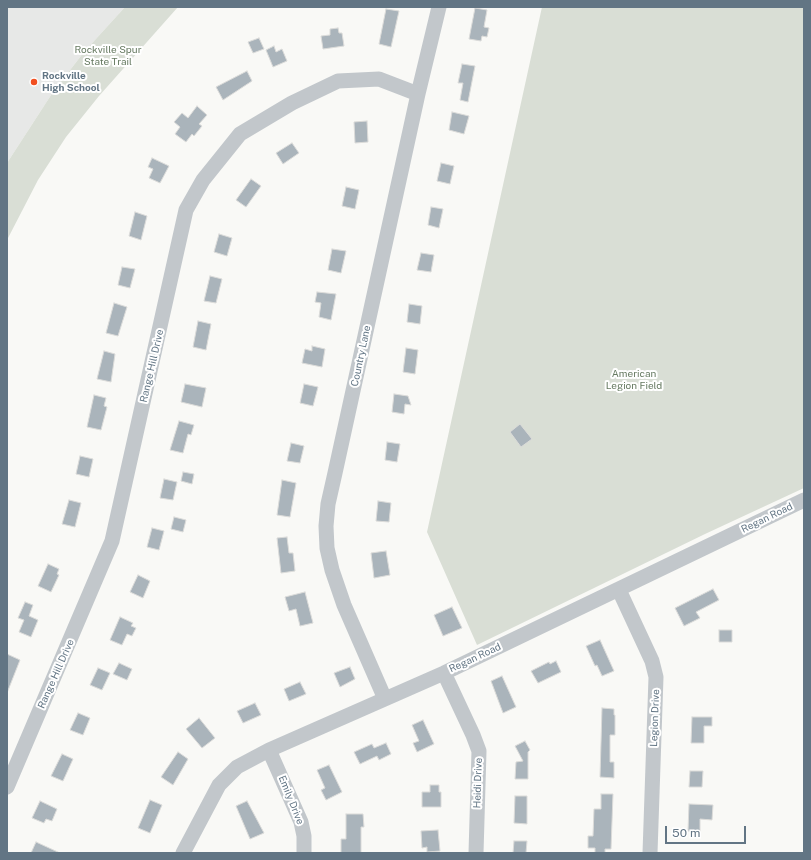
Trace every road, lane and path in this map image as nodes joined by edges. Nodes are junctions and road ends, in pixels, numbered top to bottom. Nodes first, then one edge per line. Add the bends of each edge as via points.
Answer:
1 (439, 7) edge
2 (418, 94) junction
3 (804, 500) edge
4 (619, 590) junction
5 (444, 673) junction
6 (385, 699) junction
7 (269, 750) junction
8 (7, 787) edge
9 (183, 853) edge
10 (304, 853) edge
11 (476, 853) edge
12 (650, 853) edge

1 - 2 street, Country Lane
2 - 6 street, Country Lane via 330,497 326,526 327,548 344,606
2 - 8 street, Range Hill Drive via 379,79 338,81 292,103 240,134 203,180 186,210 112,541
3 - 4 street, Regan Road
4 - 5 street, Regan Road
4 - 12 street, Legion Drive via 652,661 656,677
5 - 6 street, Regan Road
5 - 11 street, Heidi Drive via 479,751
6 - 7 street, Regan Road
7 - 9 street, Regan Road via 237,767 219,785
7 - 10 street, Emily Drive via 301,822

